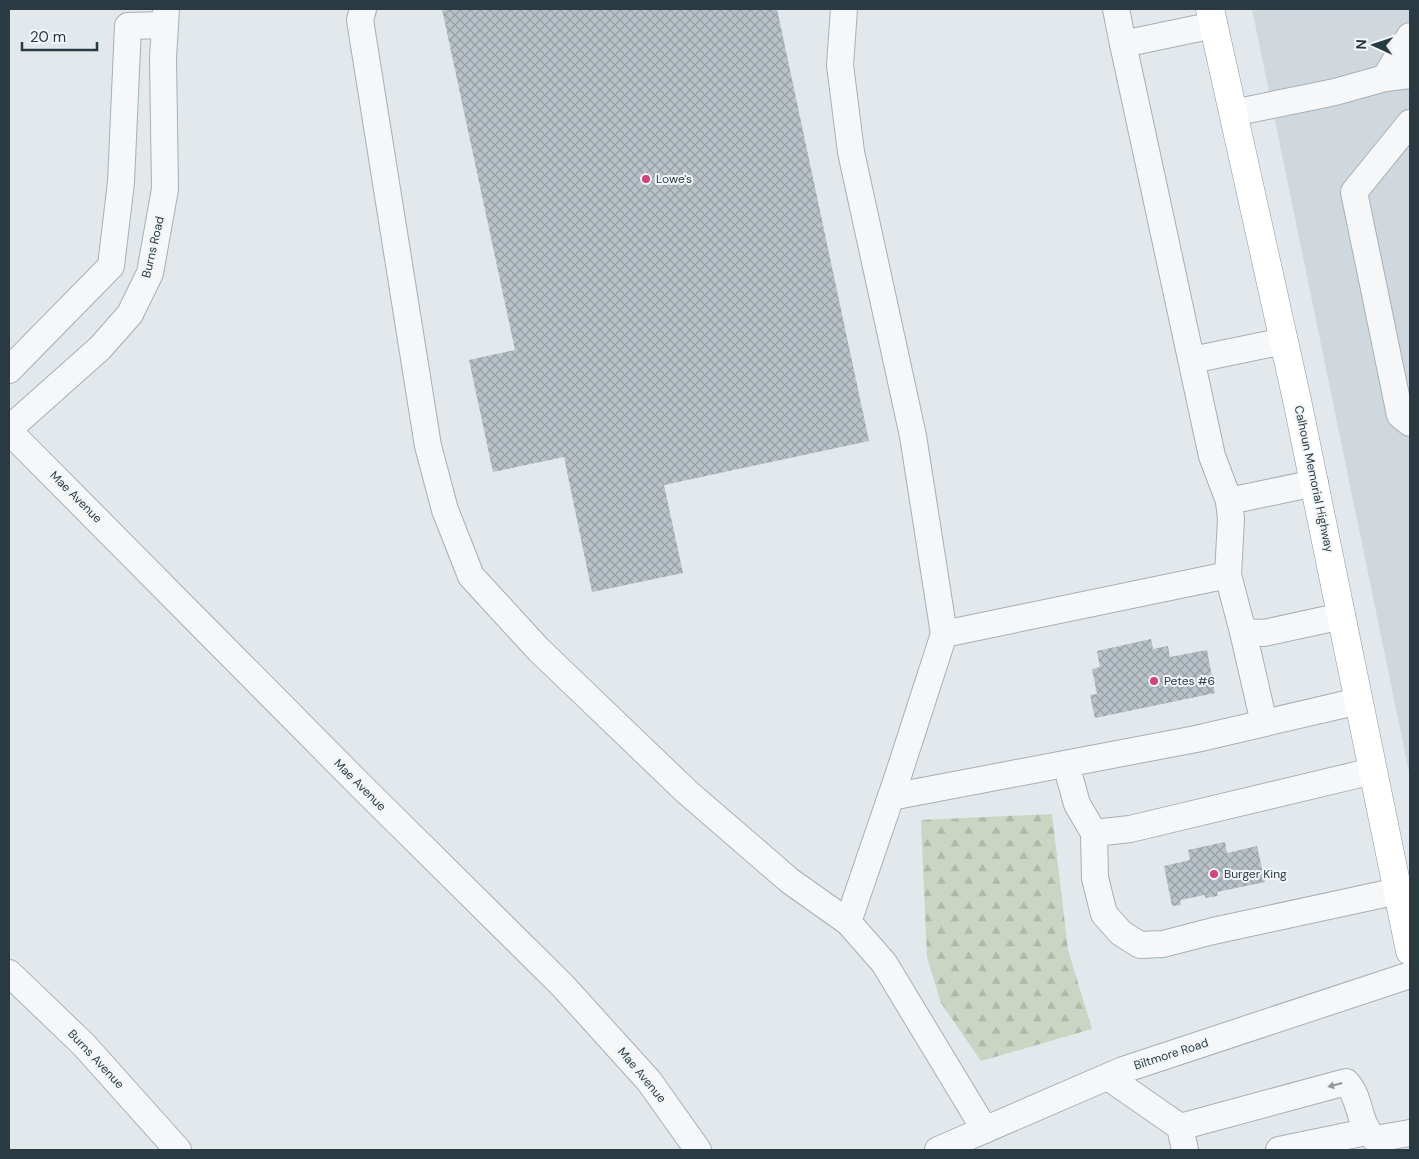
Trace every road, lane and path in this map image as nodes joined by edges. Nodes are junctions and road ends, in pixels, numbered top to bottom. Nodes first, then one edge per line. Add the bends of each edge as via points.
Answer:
1 (363, 9) edge
2 (844, 9) edge
3 (1116, 9) edge
4 (165, 17) edge
5 (1212, 17) edge
6 (1410, 36) edge
7 (1123, 44) junction
8 (1410, 75) edge
9 (1385, 78) junction
10 (1233, 113) junction
11 (1410, 123) edge
12 (111, 266) junction
13 (143, 288) junction
14 (1284, 342) junction
15 (1192, 360) junction
16 (9, 370) edge
17 (1410, 423) edge
18 (9, 430) edge
19 (1314, 484) junction
20 (1229, 501) junction
21 (1228, 575) junction
22 (1342, 616) junction
23 (1243, 632) junction
24 (944, 634) junction
25 (1359, 701) junction
26 (1264, 723) junction
27 (1066, 764) junction
28 (1373, 771) junction
29 (891, 797) junction
30 (1094, 833) junction
31 (1398, 891) junction
32 (848, 922) junction
33 (1410, 951) edge
34 (9, 973) edge
35 (1410, 974) edge
36 (1108, 1076) junction
37 (985, 1130) junction
38 (1366, 1132) junction
39 (1410, 1133) edge
40 (1182, 1138) edge
41 (178, 1150) edge
42 (698, 1150) edge
43 (938, 1150) edge
44 (1279, 1150) edge

1 - 32 street via 360,20 428,446 445,510 472,576 538,649 687,792 790,881
2 - 24 street via 840,65 851,152 913,436
3 - 7 street
4 - 12 street via 128,26 121,182
4 - 13 street, Burns Road via 165,189 150,273
5 - 7 street
5 - 10 highway, Calhoun Memorial Highway
6 - 9 street
7 - 15 street
8 - 9 street
9 - 10 street via 1336,92
10 - 14 highway, Calhoun Memorial Highway
11 - 17 street via 1354,192 1400,415
12 - 13 street
12 - 16 street
13 - 18 street, Burns Road via 130,314 100,348
14 - 15 street
14 - 19 highway, Calhoun Memorial Highway
15 - 20 street via 1212,456
18 - 42 street, Mae Avenue via 563,986 649,1081
19 - 20 street
19 - 22 highway, Calhoun Memorial Highway
20 - 21 street
21 - 23 street
21 - 24 street
22 - 23 street via 1264,633
22 - 25 highway, Calhoun Memorial Highway
23 - 26 street
24 - 29 street
25 - 26 street
25 - 28 highway, Calhoun Memorial Highway
26 - 27 street
27 - 29 street
27 - 30 street via 1077,804
28 - 30 street via 1130,829
28 - 31 highway, Calhoun Memorial Highway
29 - 32 street
30 - 31 street via 1095,878 1104,914 1121,933 1140,945 1163,944
31 - 33 highway, Calhoun Memorial Highway
32 - 37 street via 884,963
34 - 41 street, Burns Avenue via 84,1045
35 - 36 street, Biltmore Road
36 - 37 street, Biltmore Road
36 - 40 street
37 - 43 street, Biltmore Road
38 - 39 street via 1375,1139
38 -> 40 street via 1354,1090 1346,1082
38 - 44 street

